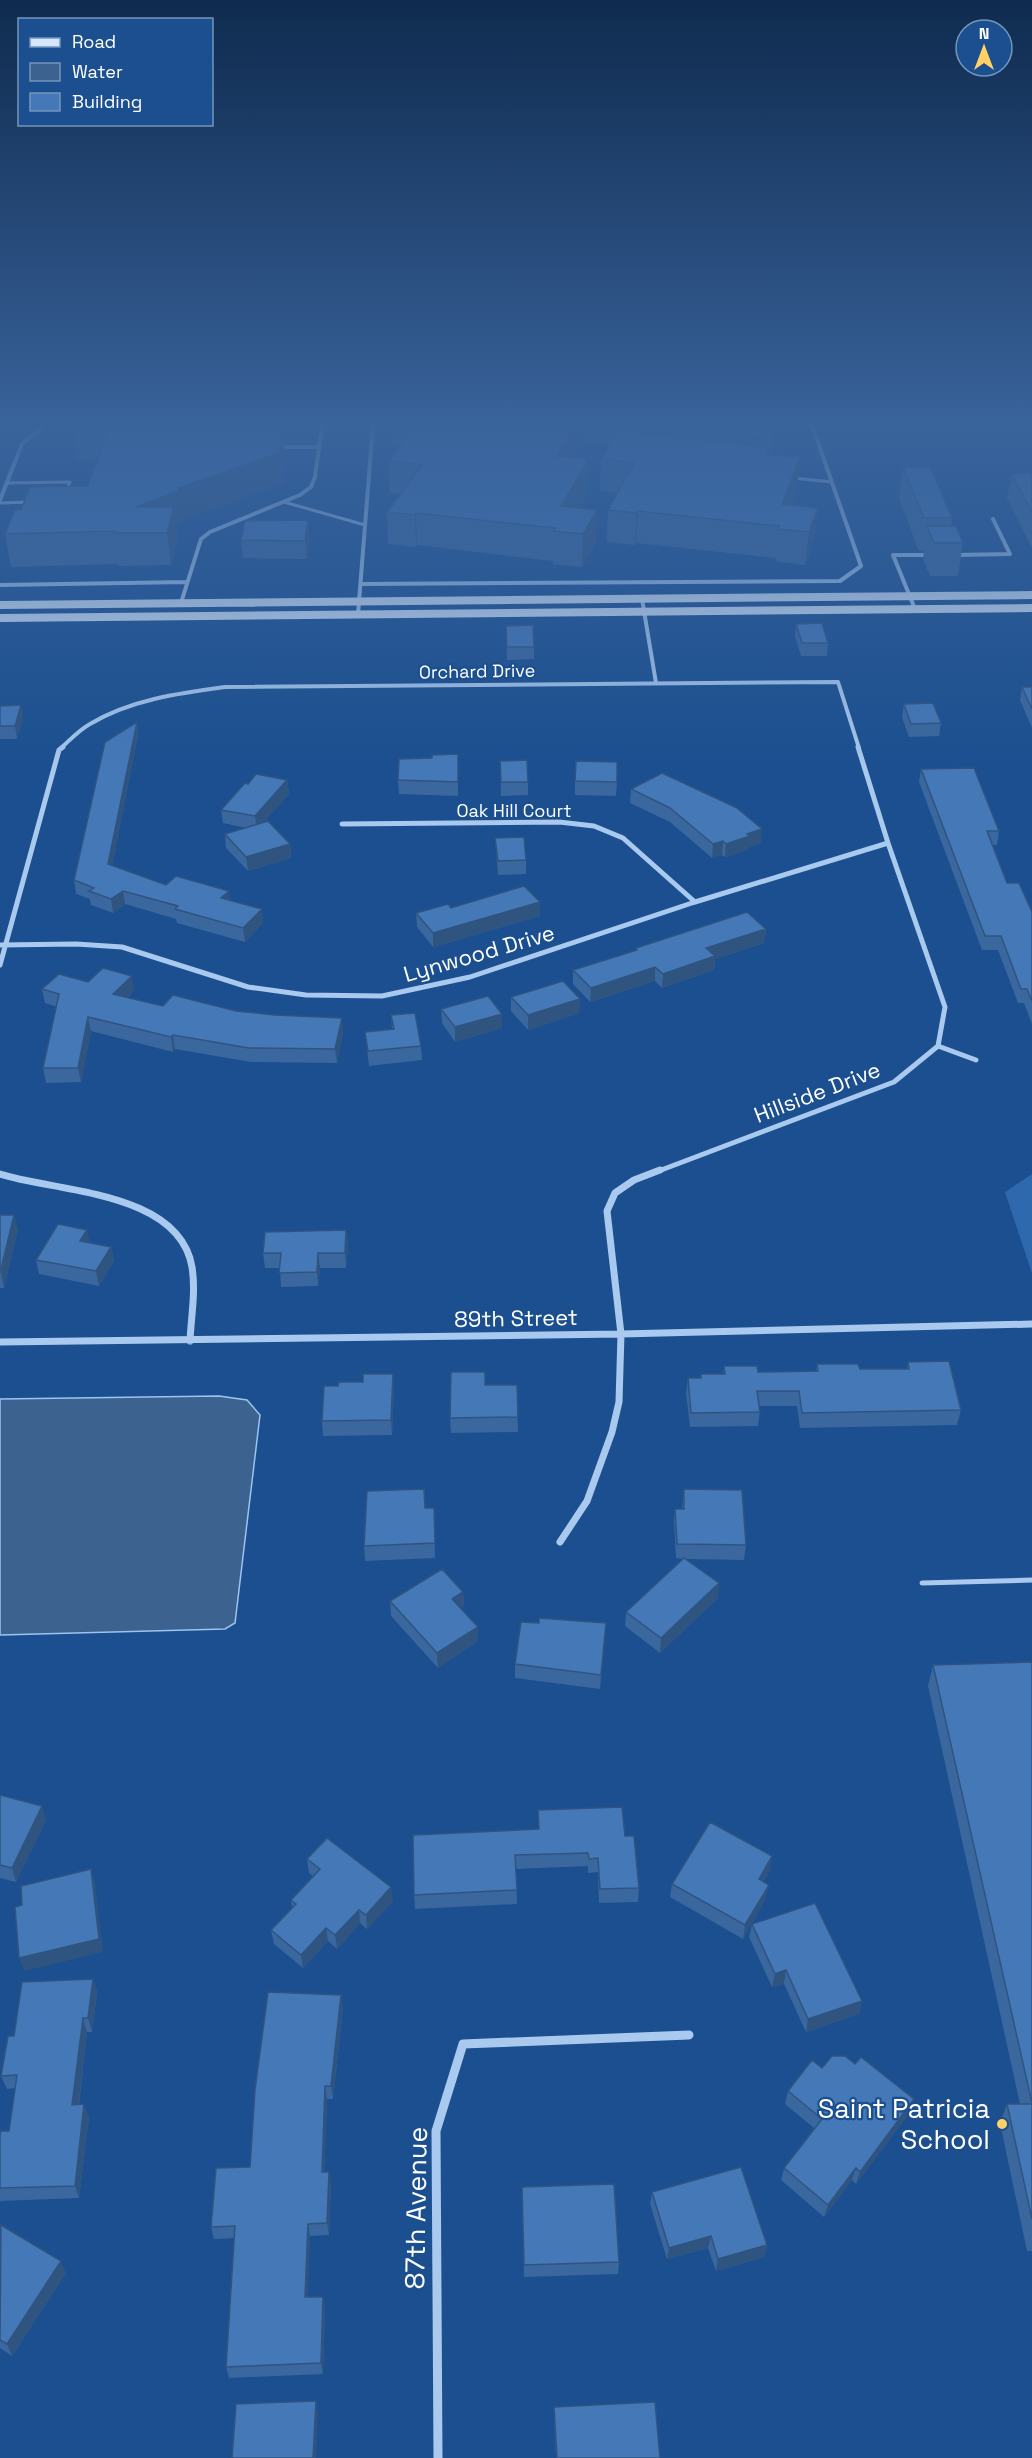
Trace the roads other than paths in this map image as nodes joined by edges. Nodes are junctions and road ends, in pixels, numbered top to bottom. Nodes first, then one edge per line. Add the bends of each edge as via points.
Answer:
1 (201, 540) edge
2 (364, 540) edge
3 (852, 540) edge
4 (1003, 540) edge
5 (940, 555) edge
6 (951, 555) edge
7 (187, 582) junction
8 (361, 584) junction
9 (0, 585) edge
10 (1032, 595) edge
11 (910, 596) junction
12 (642, 599) junction
13 (359, 602) junction
14 (181, 603) junction
15 (0, 605) edge
16 (1032, 608) edge
17 (915, 609) junction
18 (644, 611) junction
19 (358, 614) junction
20 (0, 618) edge
21 (656, 683) junction
22 (342, 824) dead end
23 (888, 843) junction
24 (695, 902) junction
25 (3, 945) edge
26 (0, 964) edge
27 (939, 1046) junction
28 (976, 1060) dead end
29 (0, 1174) edge
30 (1032, 1324) edge
31 (621, 1334) junction
32 (189, 1341) junction
33 (0, 1342) edge
34 (560, 1542) dead end
35 (1032, 1580) edge
36 (922, 1583) dead end
37 (689, 2035) dead end
38 (438, 2458) edge

1 - 7 street
2 - 8 street
3 - 8 street via 861,566 840,581
4 - 6 street via 1010,554
5 - 11 street via 892,555
7 - 9 street
7 - 14 street
8 - 13 street
10 - 11 main road
11 - 12 main road
11 - 17 street
12 - 13 main road
12 - 18 street
13 - 14 main road
13 - 19 street
14 - 15 main road
16 - 17 main road
17 - 18 main road
18 - 19 main road
18 - 21 street
19 - 20 main road
21 - 23 street, Orchard Drive via 838,682
21 - 25 street, Orchard Drive via 225,687 119,708 88,725 60,750
22 - 24 street, Oak Hill Court via 559,822 594,826 623,838
23 - 24 street, Lynwood Drive
23 - 27 street via 945,1007
24 - 25 street, Lynwood Drive via 470,977 382,996 306,995 248,987 122,947
25 - 26 street, Orchard Drive
27 - 28 street
27 - 31 street, Hillside Drive via 894,1082 634,1180 615,1193 607,1211
29 - 32 street via 31,1184 113,1197 165,1222 181,1242 191,1264 194,1287
30 - 31 street, 89th Street
31 - 32 street, 89th Street
31 - 34 street, Hillside Drive via 619,1402 612,1431 587,1501
32 - 33 street, 89th Street
35 - 36 lane
37 - 38 street, 87th Avenue via 463,2044 436,2131

